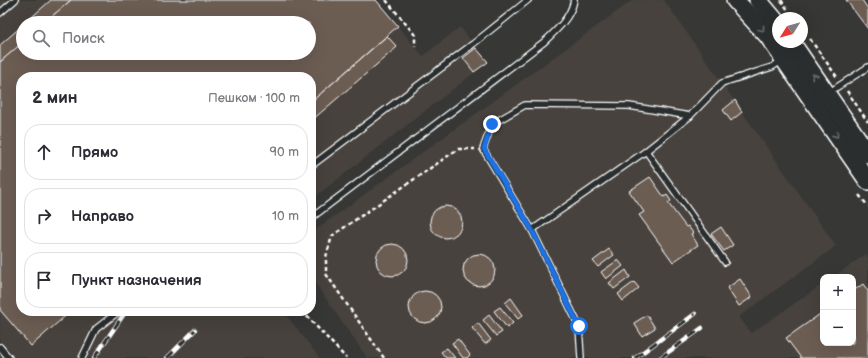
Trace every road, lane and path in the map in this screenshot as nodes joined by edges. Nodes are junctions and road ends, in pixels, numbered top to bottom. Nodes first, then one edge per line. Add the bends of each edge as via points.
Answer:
1 (16, 0) edge
2 (386, 0) edge
3 (528, 0) edge
4 (574, 0) edge
5 (735, 0) edge
6 (761, 1) edge
7 (0, 13) edge
8 (772, 16) edge
9 (415, 47) dead end
10 (790, 52) edge
11 (868, 67) edge
12 (820, 99) junction
13 (690, 116) junction
14 (860, 147) edge
15 (484, 149) junction
16 (646, 151) junction
17 (316, 162) edge
18 (868, 181) edge
19 (316, 214) edge
20 (532, 230) junction
21 (725, 262) dead end
22 (113, 316) edge
23 (307, 316) edge
24 (0, 347) edge
25 (9, 358) edge
26 (82, 358) edge
27 (346, 358) edge
28 (384, 358) edge
29 (582, 358) edge

1 - 7 lane
2 - 9 path via 415,35
3 - 17 lane
4 - 19 lane via 560,26 544,42
5 -> 10 main road
6 - 8 main road
10 - 12 main road
10 - 13 lane via 772,67 722,83
11 - 12 lane
12 - 14 main road
13 - 15 lane via 629,106 525,105 492,124
13 - 16 lane
14 - 18 main road
15 - 20 lane
15 - 28 path via 458,149 332,236 326,257 326,274
16 - 20 lane
16 - 21 lane
20 - 29 lane via 579,326
22 - 26 lane via 96,329
23 - 27 path
24 - 25 lane

